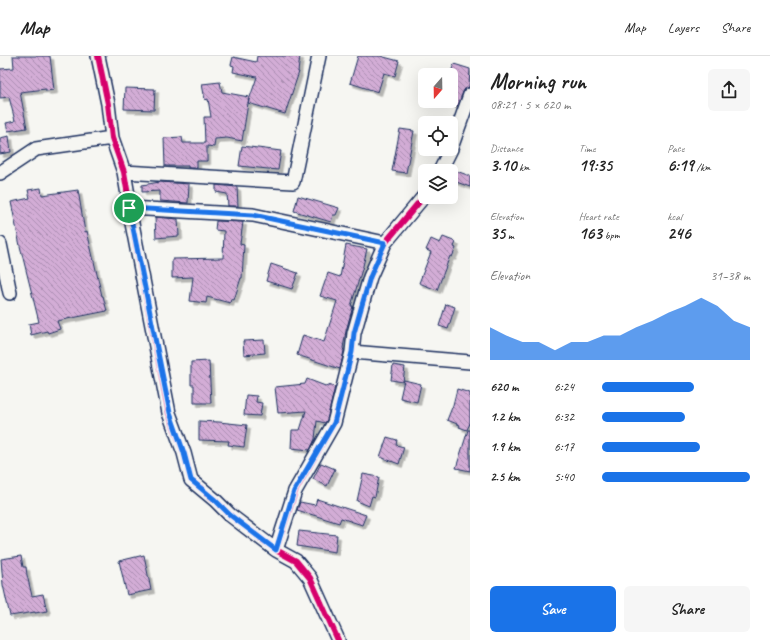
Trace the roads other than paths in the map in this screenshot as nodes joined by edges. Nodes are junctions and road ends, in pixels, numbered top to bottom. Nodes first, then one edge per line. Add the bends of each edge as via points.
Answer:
1 (98, 56) edge
2 (319, 56) edge
3 (470, 95) edge
4 (458, 129) edge
5 (112, 138) junction
6 (124, 172) junction
7 (0, 173) edge
8 (418, 203) edge
9 (129, 208) junction
10 (385, 243) junction
11 (0, 244) edge
12 (10, 293) dead end
13 (352, 352) junction
14 (470, 362) edge
15 (276, 550) junction
16 (338, 640) edge

1 - 5 street
2 - 6 street via 293,182
3 - 4 street
5 - 6 street
5 - 7 street via 36,149
6 - 9 street
8 - 10 street
9 - 10 street via 253,215
9 - 15 street via 170,413 191,480 230,515
10 - 13 street via 370,277 354,333
11 - 12 street
13 - 14 street
13 - 15 street via 334,423 294,491
15 - 16 street via 296,561 310,578

